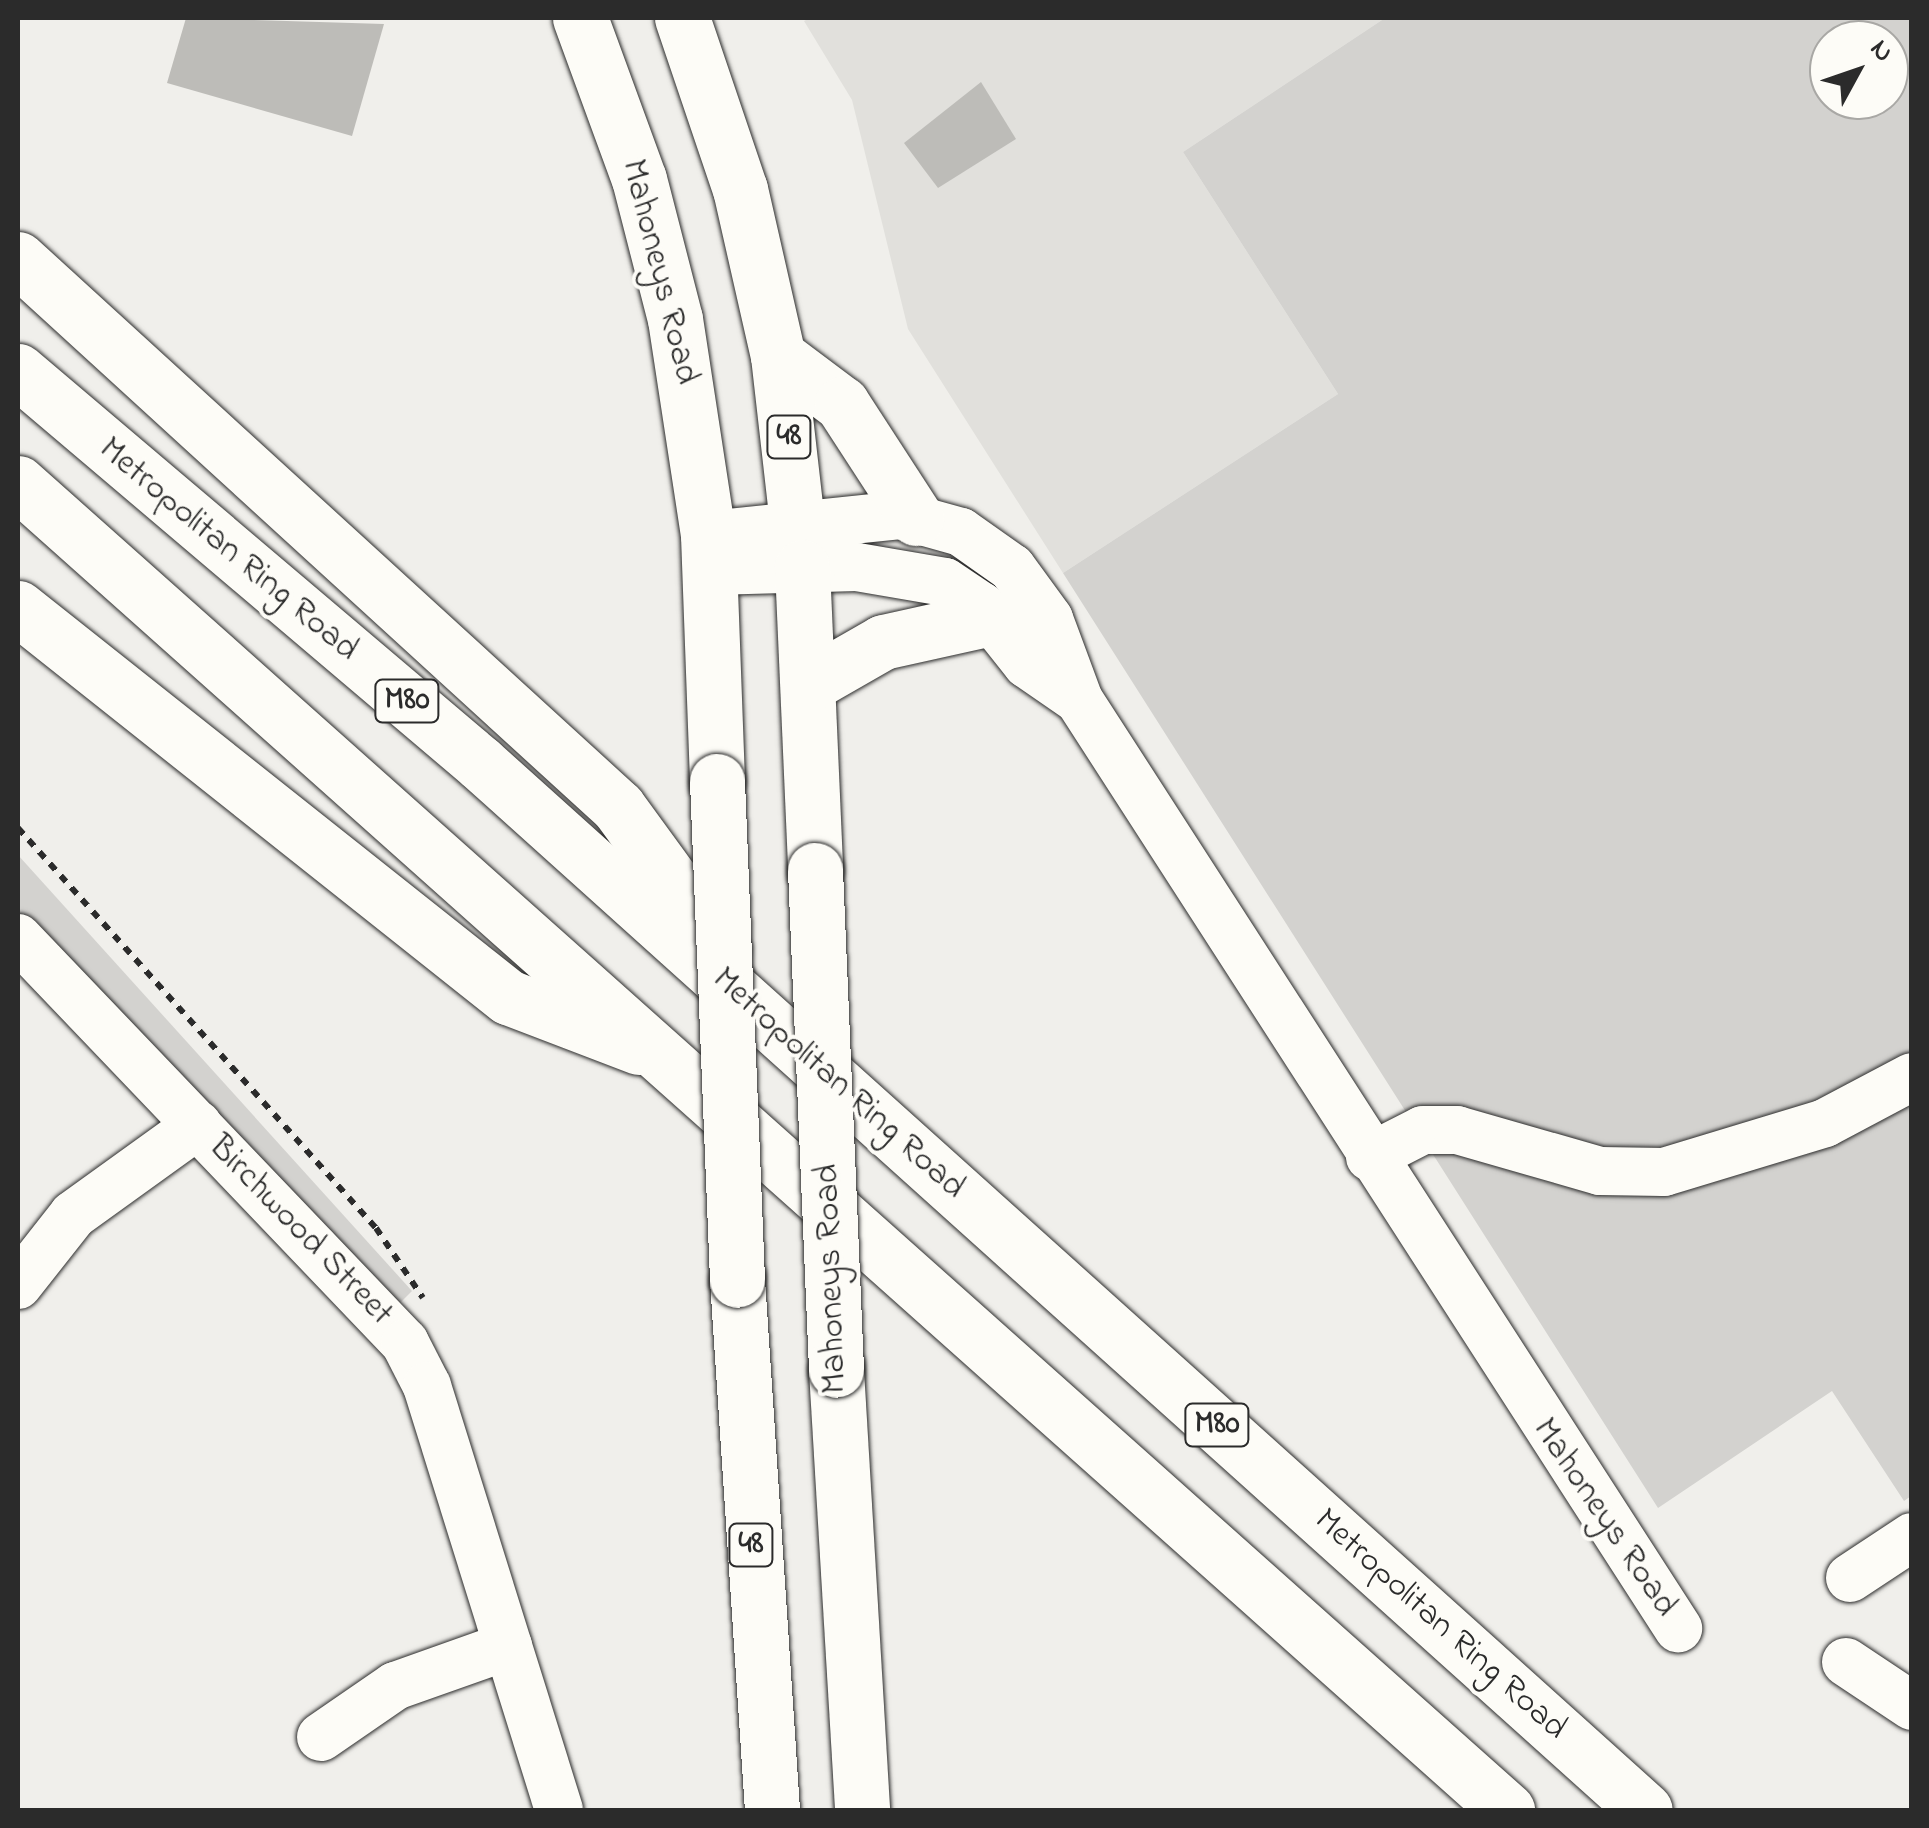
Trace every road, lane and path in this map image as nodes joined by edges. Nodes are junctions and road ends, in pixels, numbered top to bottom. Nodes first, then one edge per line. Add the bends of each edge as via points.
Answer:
1 (580, 18) edge
2 (682, 18) edge
3 (18, 259) edge
4 (778, 356) junction
5 (18, 371) edge
6 (18, 483) edge
7 (916, 518) junction
8 (800, 545) junction
9 (709, 553) junction
10 (18, 608) edge
11 (991, 618) junction
12 (808, 685) junction
13 (1079, 700) junction
14 (18, 938) edge
15 (788, 1039) junction
16 (675, 1061) junction
17 (1912, 1077) edge
18 (198, 1125) junction
19 (1370, 1157) junction
20 (18, 1285) edge
21 (1912, 1537) edge
22 (1850, 1578) dead end
23 (1678, 1628) dead end
24 (508, 1646) junction
25 (1846, 1662) dead end
26 (1912, 1706) edge
27 (321, 1737) dead end
28 (559, 1810) edge
29 (772, 1810) edge
30 (862, 1810) edge
31 (1507, 1810) edge
32 (1646, 1810) edge

1 - 9 main road, Mahoneys Road / 48 via 667,283
2 - 4 main road, Mahoneys Road / 48 via 740,189
3 - 15 main road via 618,807
4 - 7 main road via 842,404
4 - 8 main road, Mahoneys Road / 48
5 - 15 main road, Metropolitan Ring Road / M80
6 - 16 main road, M80
7 - 8 street, Mahoneys Road
7 - 13 street, Mahoneys Road via 962,532 1012,568 1048,619
8 - 9 street, Mahoneys Road
8 - 11 street, Mahoneys Road via 924,575
8 - 12 main road, Mahoneys Road / 48
9 - 29 main road, Mahoneys Road / 48, bridge via 737,1280
10 - 16 main road via 508,997
11 - 12 main road via 883,642
11 - 13 street, Mahoneys Road via 1027,664
12 - 30 main road, Mahoneys Road / 48, bridge
13 - 19 street, Mahoneys Road
14 - 18 street, Birchwood Street
15 - 32 main road, Metropolitan Ring Road / M80
16 - 31 main road, M80
17 - 19 street via 1825,1123 1664,1172 1600,1171 1457,1130 1423,1130
18 - 20 street via 58,1229
18 - 24 street, Birchwood Street via 405,1344 427,1386
19 - 23 street, Mahoneys Road
21 - 22 street
24 - 27 street via 396,1686
24 - 28 street, Birchwood Street
25 - 26 street

